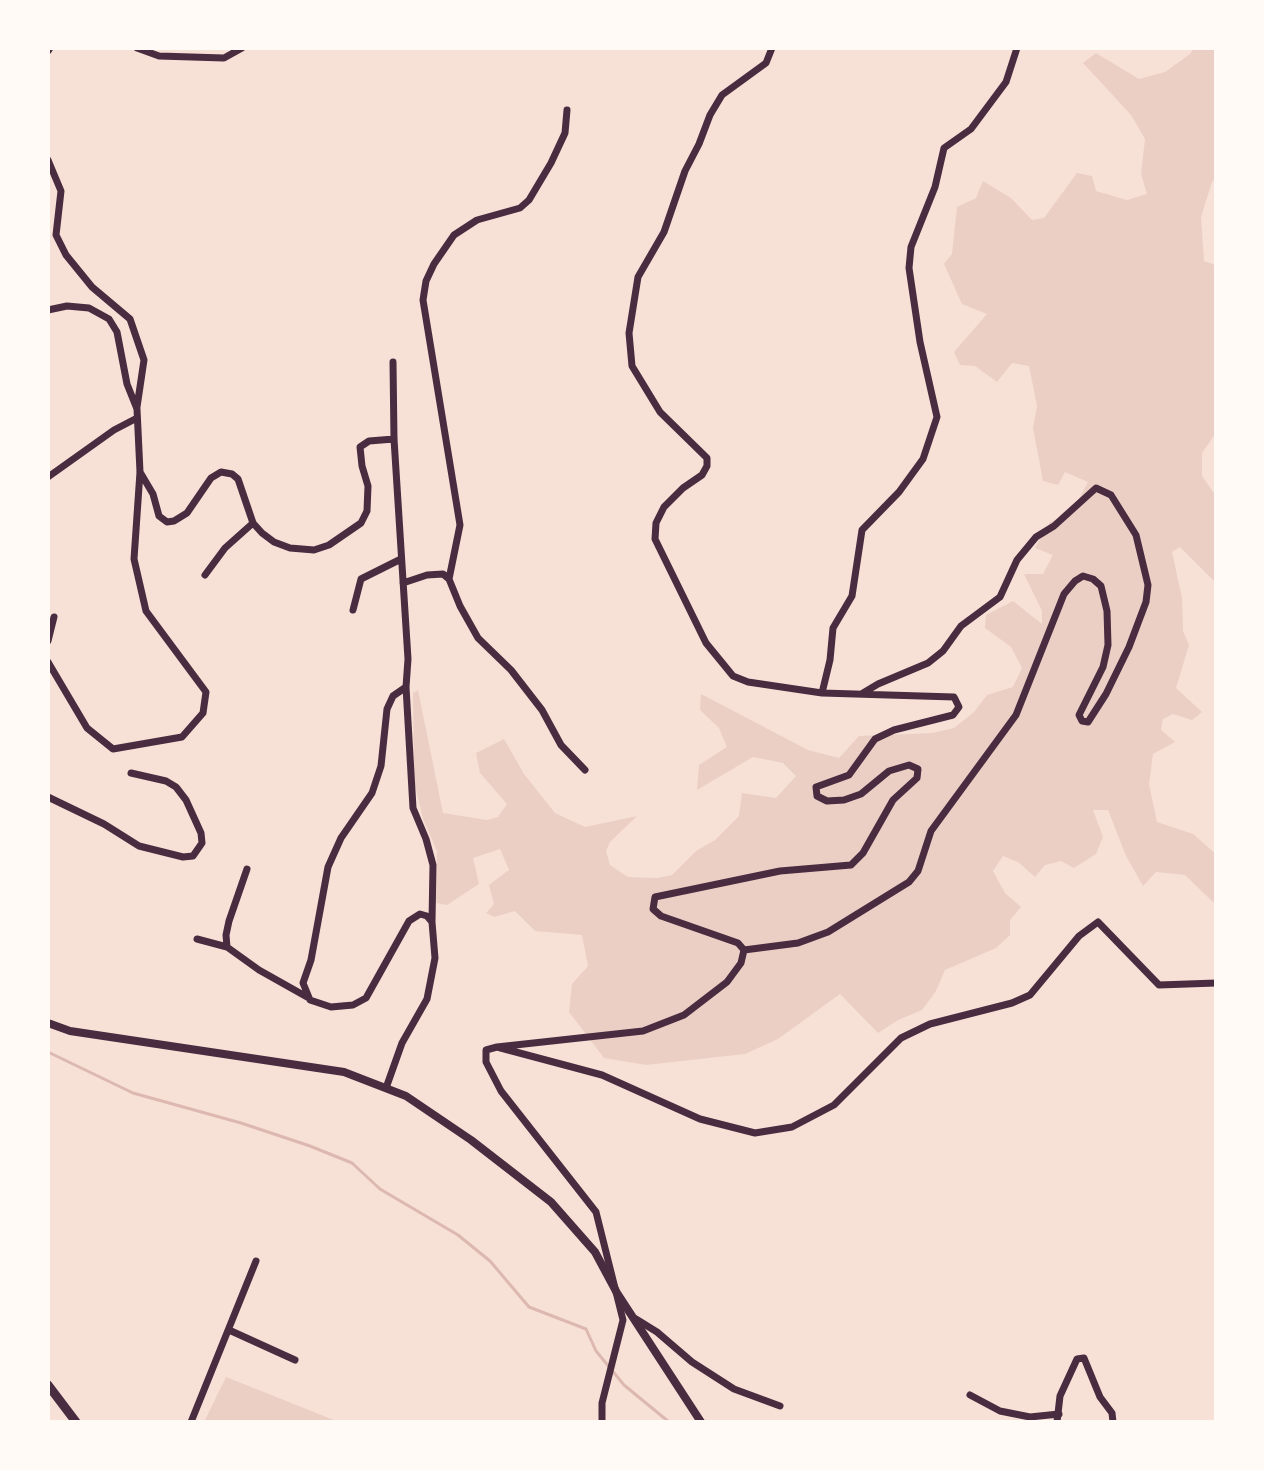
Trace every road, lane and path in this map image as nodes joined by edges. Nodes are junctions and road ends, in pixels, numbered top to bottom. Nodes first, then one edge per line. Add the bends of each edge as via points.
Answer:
1 (137, 48) edge
2 (242, 48) edge
3 (772, 48) edge
4 (1017, 48) edge
5 (567, 110) dead end
6 (48, 160) edge
7 (52, 234) edge
8 (48, 310) edge
9 (393, 362) dead end
10 (137, 413) junction
11 (394, 439) junction
12 (140, 472) junction
13 (48, 477) edge
14 (253, 523) junction
15 (401, 559) junction
16 (205, 575) dead end
17 (449, 579) junction
18 (403, 583) junction
19 (353, 610) dead end
20 (54, 617) dead end
21 (48, 641) edge
22 (48, 662) edge
23 (406, 687) junction
24 (822, 693) junction
25 (863, 693) junction
26 (585, 770) dead end
27 (131, 773) dead end
28 (48, 797) edge
29 (247, 869) dead end
30 (432, 922) junction
31 (197, 939) dead end
32 (227, 947) junction
33 (744, 950) junction
34 (1216, 983) edge
35 (307, 997) junction
36 (48, 1023) edge
37 (497, 1047) junction
38 (386, 1088) junction
39 (256, 1261) dead end
40 (617, 1293) junction
41 (634, 1318) junction
42 (229, 1330) junction
43 (295, 1360) dead end
44 (48, 1385) edge
45 (970, 1395) dead end
46 (780, 1406) dead end
47 (1058, 1418) edge
48 (76, 1422) edge
49 (191, 1422) edge
50 (602, 1422) edge
51 (701, 1422) edge
52 (1113, 1422) edge

1 - 2 street via 159,56 224,58
3 - 24 street via 766,63 722,95 710,115 664,232 638,277 629,333 637,377 660,412 707,458 702,475 664,507 655,539 706,643 733,676
4 - 24 street via 1006,82 971,129 944,148 911,247 920,342 937,417 923,459 862,530 852,596 833,628
5 - 17 street via 565,133 529,200 454,235 426,281 423,300 460,525
6 - 7 street via 61,191
7 - 10 street via 92,287 130,319 144,360
8 - 10 street via 89,308 109,319
9 - 11 street
10 - 12 street
10 - 13 street
11 - 14 street via 360,447 367,511 361,523 329,545 290,548
11 - 15 street
12 - 14 street via 159,516 167,522 187,513 211,478 221,472 232,474
12 - 22 street via 134,559 146,611 206,692 203,713 182,737 113,749 87,728
14 - 16 street
15 - 18 street
15 - 19 street via 361,579
17 - 18 street via 427,575
17 - 26 street via 478,638 511,670 561,745
18 - 23 street
20 - 21 street
23 - 30 street via 413,808 433,865
23 - 35 street via 387,709 381,766 372,793 328,867 303,983
24 - 25 street
25 - 33 street via 954,697 959,707 953,715 875,739 849,775 816,787 817,796 827,801 844,800 861,794 889,771 909,765 918,769 917,778 893,800 851,865 780,871 655,897 653,909 661,916 738,943
25 - 33 street via 928,663 961,626 1000,597 1017,560 1036,537 1096,488 1111,495 1136,535 1148,585 1129,647 1088,722 1079,715 1103,667 1107,611 1101,586 1083,576 1064,594 1016,715 931,831 909,882 828,932 798,943
27 - 28 street via 166,781 186,800 201,833 202,843 193,856 139,846
29 - 32 street via 229,921
30 - 35 street via 420,914 409,921 366,998 341,1008
30 - 38 street via 435,958 427,999 402,1043
31 - 32 street
32 - 35 street
33 - 37 street via 727,982 684,1015 643,1031
34 - 37 street via 1159,985 1098,922 1079,936 1030,995 920,1028 901,1038 834,1105 792,1127 755,1133 700,1119 602,1075
36 - 38 street via 70,1031 344,1072
37 - 40 street via 486,1050 486,1062 501,1091 596,1212
38 - 40 street via 471,1140 551,1202 595,1252
39 - 42 street
40 - 41 street
40 - 50 street via 623,1320
41 - 46 street via 734,1389
41 - 51 street
42 - 43 street
42 - 49 street
44 - 48 main road
45 - 47 street via 1000,1411
47 - 52 street via 1060,1396 1077,1359 1084,1358

